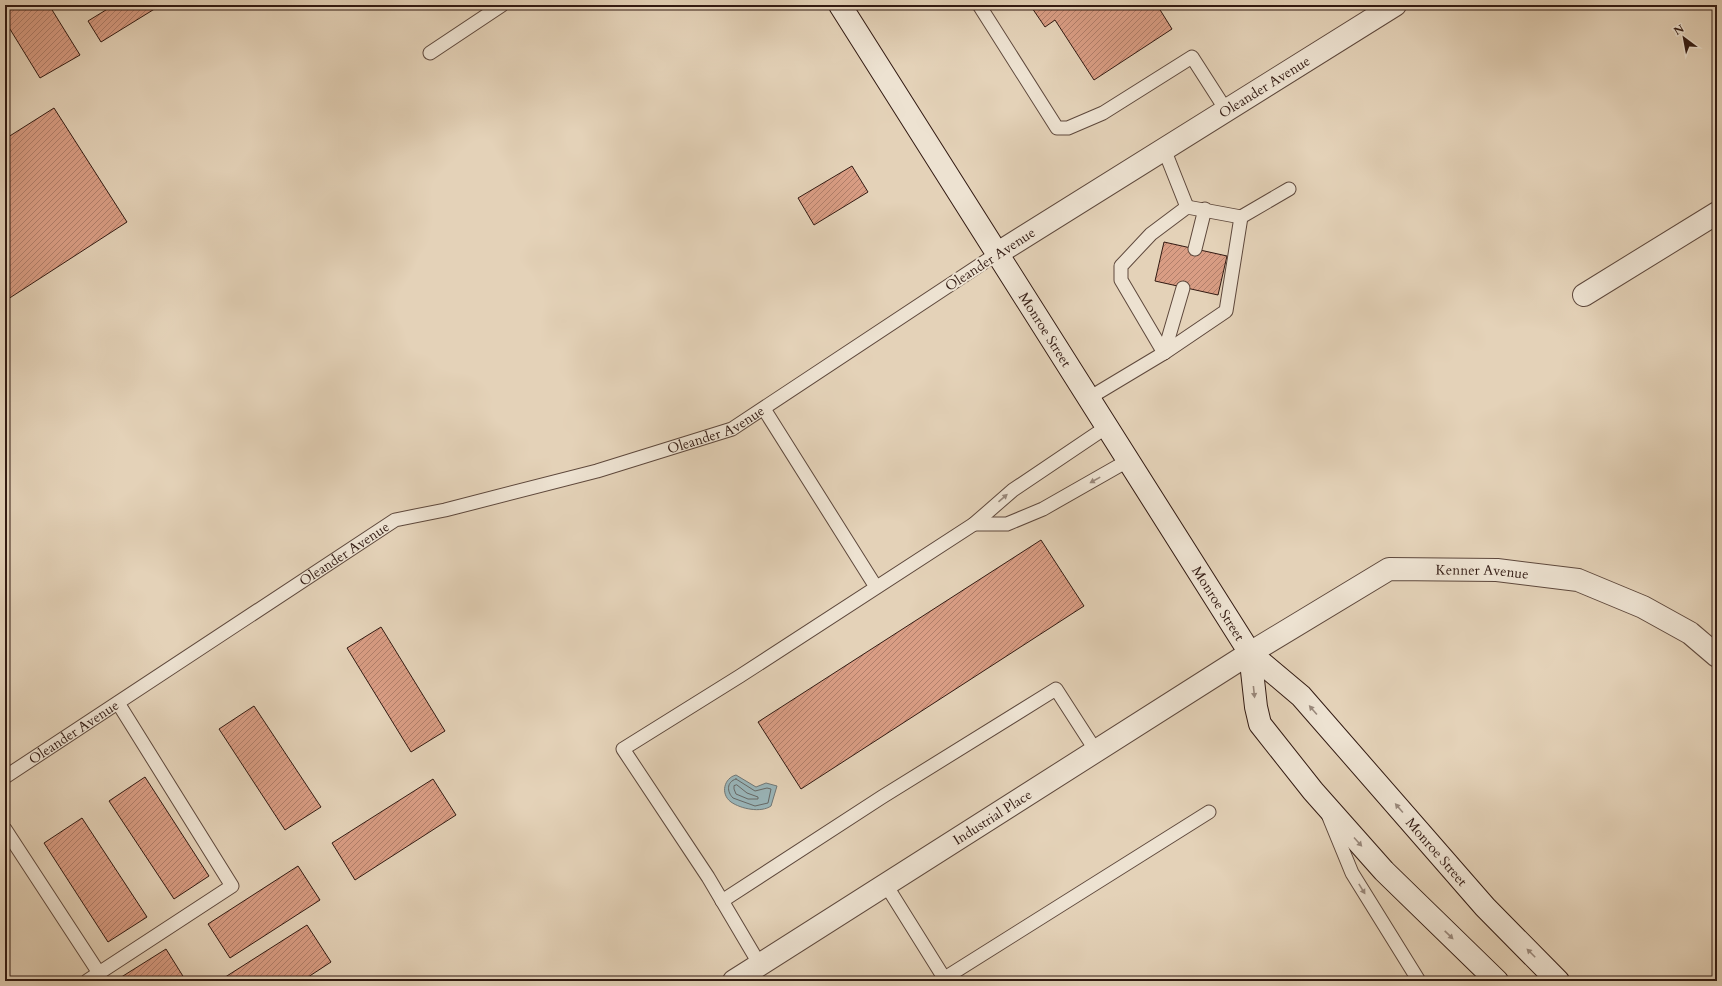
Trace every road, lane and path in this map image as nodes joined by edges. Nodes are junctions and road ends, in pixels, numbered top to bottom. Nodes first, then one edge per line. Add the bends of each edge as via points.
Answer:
1 (502, 5) edge
2 (840, 5) edge
3 (979, 5) edge
4 (1395, 5) edge
5 (430, 53) dead end
6 (1226, 110) junction
7 (1164, 149) junction
8 (1289, 189) dead end
9 (1187, 207) junction
10 (1205, 209) junction
11 (1717, 213) edge
12 (1241, 217) junction
13 (1196, 249) dead end
14 (998, 253) junction
15 (1183, 288) dead end
16 (1584, 295) dead end
17 (1164, 353) junction
18 (1089, 398) junction
19 (764, 409) junction
20 (1108, 426) junction
21 (1129, 460) junction
22 (974, 524) junction
23 (876, 587) junction
24 (1250, 653) junction
25 (1717, 656) edge
26 (118, 703) junction
27 (1096, 751) junction
28 (5, 777) edge
29 (1323, 803) junction
30 (1209, 812) dead end
31 (5, 829) edge
32 (886, 885) junction
33 (722, 901) junction
34 (760, 965) junction
35 (99, 973) junction
36 (944, 980) edge
37 (87, 981) edge
38 (734, 981) edge
39 (1419, 981) edge
40 (1497, 981) edge
41 (1558, 981) edge

1 - 5 lane
2 - 14 street, Monroe Street
3 - 6 lane via 1057,128 1068,128 1103,113 1192,57
4 - 6 street, Oleander Avenue
6 - 7 street, Oleander Avenue
7 - 9 lane
7 - 14 street, Oleander Avenue
8 - 12 lane
9 - 10 lane
9 - 17 lane via 1151,234 1121,266 1121,280
10 - 12 lane
10 - 13 lane
11 - 16 street
12 - 17 lane via 1226,311
14 - 18 street, Monroe Street
14 - 19 lane, Oleander Avenue
15 - 17 lane
17 - 18 lane
18 - 20 street, Monroe Street
19 - 23 lane
19 - 26 lane, Oleander Avenue via 732,430 597,471 445,510 395,520
20 - 21 street, Monroe Street
22 -> 20 lane via 1013,490
21 -> 22 lane via 1043,508 1007,524
21 - 24 street, Monroe Street
22 - 23 lane
23 - 33 lane via 740,676 623,748
24 - 25 street, Kenner Avenue via 1389,569 1482,569 1578,580 1643,607 1690,633
24 - 27 street, Industrial Place
24 -> 29 street, Monroe Street via 1260,724
41 -> 24 street, Monroe Street via 1484,906 1301,696
26 - 28 lane, Oleander Avenue
26 - 35 lane via 232,886
27 - 32 street, Industrial Place
27 - 33 lane via 1056,689 882,797
29 -> 39 lane via 1352,873
29 -> 40 street, Monroe Street via 1384,871
30 - 36 lane
31 - 35 lane
32 - 34 street, Industrial Place
32 - 36 lane
33 - 34 lane
34 - 38 street, Industrial Place
35 - 37 lane

